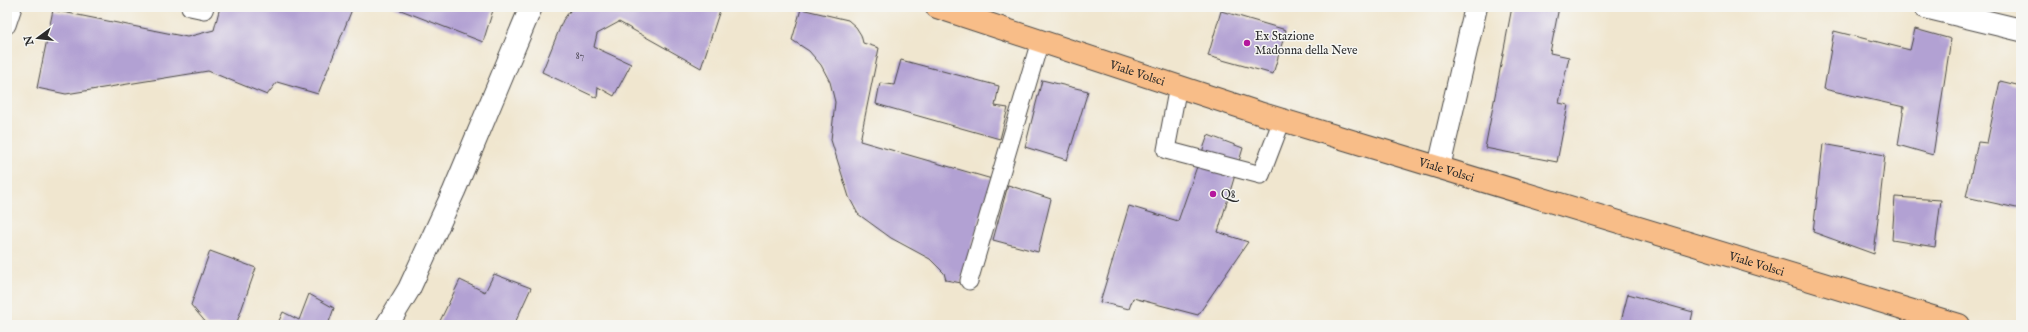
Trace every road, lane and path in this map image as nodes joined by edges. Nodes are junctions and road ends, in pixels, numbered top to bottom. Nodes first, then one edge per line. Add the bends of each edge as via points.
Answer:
1 (13, 7) edge
2 (190, 7) edge
3 (205, 7) edge
4 (531, 7) edge
5 (937, 7) edge
6 (1476, 7) edge
7 (1925, 7) edge
8 (7, 25) edge
9 (2021, 30) edge
10 (1040, 41) junction
11 (1178, 86) junction
12 (1282, 120) junction
13 (1438, 167) junction
14 (969, 281) dead end
15 (387, 325) edge
16 (1959, 325) edge

1 - 8 lane
2 - 3 lane via 204,10
4 - 15 street via 454,191 409,289
5 - 10 main road, Viale Volsci
6 - 13 street
7 - 9 street
10 - 11 main road, Viale Volsci
10 - 14 lane
11 - 12 main road, Viale Volsci
11 - 12 lane via 1166,150 1261,175
12 - 13 main road, Viale Volsci
13 - 16 main road, Viale Volsci

